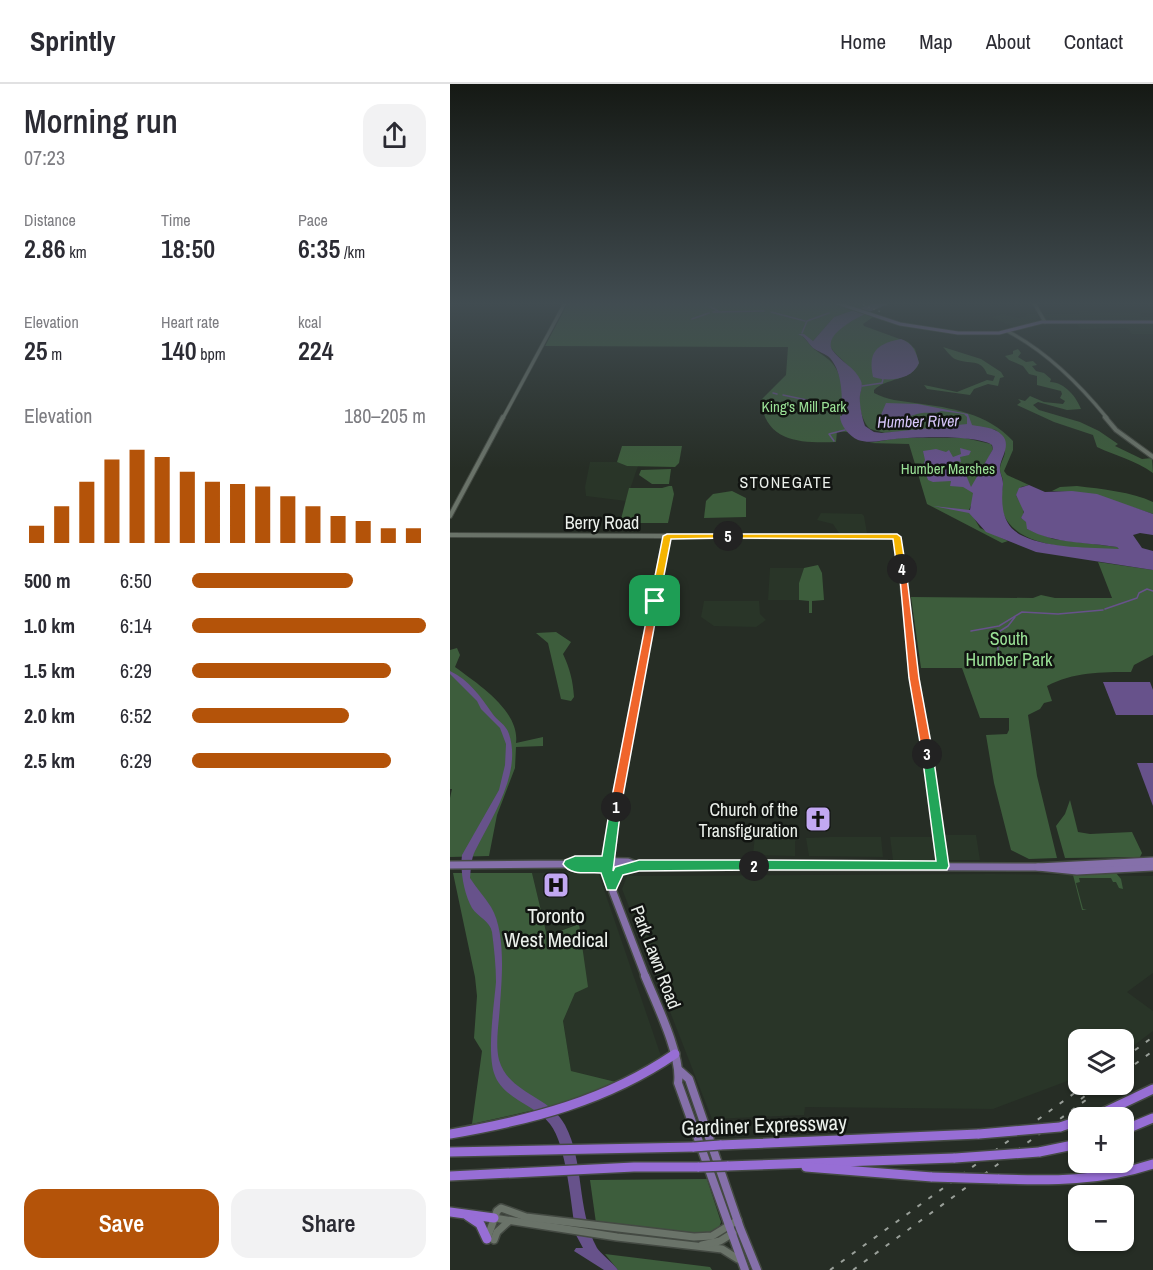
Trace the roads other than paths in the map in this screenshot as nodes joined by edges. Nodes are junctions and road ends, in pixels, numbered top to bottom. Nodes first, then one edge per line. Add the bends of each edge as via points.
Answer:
1 (535, 358) edge
2 (1047, 358) edge
3 (1153, 457) edge
4 (450, 516) edge
5 (450, 535) edge
6 (667, 536) junction
7 (1153, 861) edge
8 (569, 864) joint
9 (450, 865) edge
10 (606, 865) junction
11 (639, 866) junction
12 (943, 866) junction
13 (1038, 867) junction
14 (1153, 867) edge
15 (628, 868) junction
16 (612, 886) junction
17 (675, 1054) junction
18 (680, 1071) junction
19 (1153, 1089) edge
20 (1115, 1107) edge
21 (1153, 1118) edge
22 (1068, 1124) edge
23 (1134, 1126) edge
24 (450, 1134) edge
25 (1068, 1146) edge
26 (450, 1152) edge
27 (1153, 1164) edge
28 (766, 1166) junction
29 (450, 1176) edge
30 (450, 1212) edge
31 (462, 1213) junction
32 (494, 1218) junction
33 (509, 1221) junction
34 (546, 1223) junction
35 (739, 1224) junction
36 (730, 1230) junction
37 (616, 1233) junction
38 (491, 1240) junction
39 (697, 1246) junction
40 (743, 1266) edge
41 (758, 1270) edge

1 - 4 street
2 - 3 street via 1090,398 1112,426
5 - 6 street, Berry Road
6 - 10 street, Park Lawn Road
6 - 12 street, Berry Road via 897,537
7 - 13 main road
8 - 9 main road
8 - 10 main road
10 - 11 main road via 628,862
10 - 15 main road
10 - 16 main road, Park Lawn Road
11 - 12 main road
11 - 15 main road
12 - 13 main road
13 - 14 main road
15 - 16 main road via 617,873
16 - 17 main road, Park Lawn Road
17 - 18 main road, Park Lawn Road
17 - 24 highway via 619,1088 574,1107
18 - 35 main road, Park Lawn Road via 689,1080
18 - 36 main road, Park Lawn Road via 678,1083
19 - 20 highway
21 - 23 highway
22 - 26 highway, Gardiner Expressway, bridge via 1031,1131 694,1147
25 - 28 highway, Gardiner Expressway, bridge via 955,1158
27 - 28 highway, bridge via 1124,1175 1093,1180 932,1177
28 - 29 highway, Gardiner Expressway, bridge
30 - 31 highway
31 - 32 highway
31 - 38 highway via 480,1224
32 - 33 street
32 - 34 street via 497,1210 503,1209
32 - 38 street
33 - 34 street
33 - 38 street
34 - 37 street
35 - 36 street
35 - 41 main road, Park Lawn Road
36 - 37 street via 705,1238
36 - 39 street via 720,1241
36 - 40 main road, Park Lawn Road
37 - 39 street
39 - 40 street via 722,1249 735,1255

